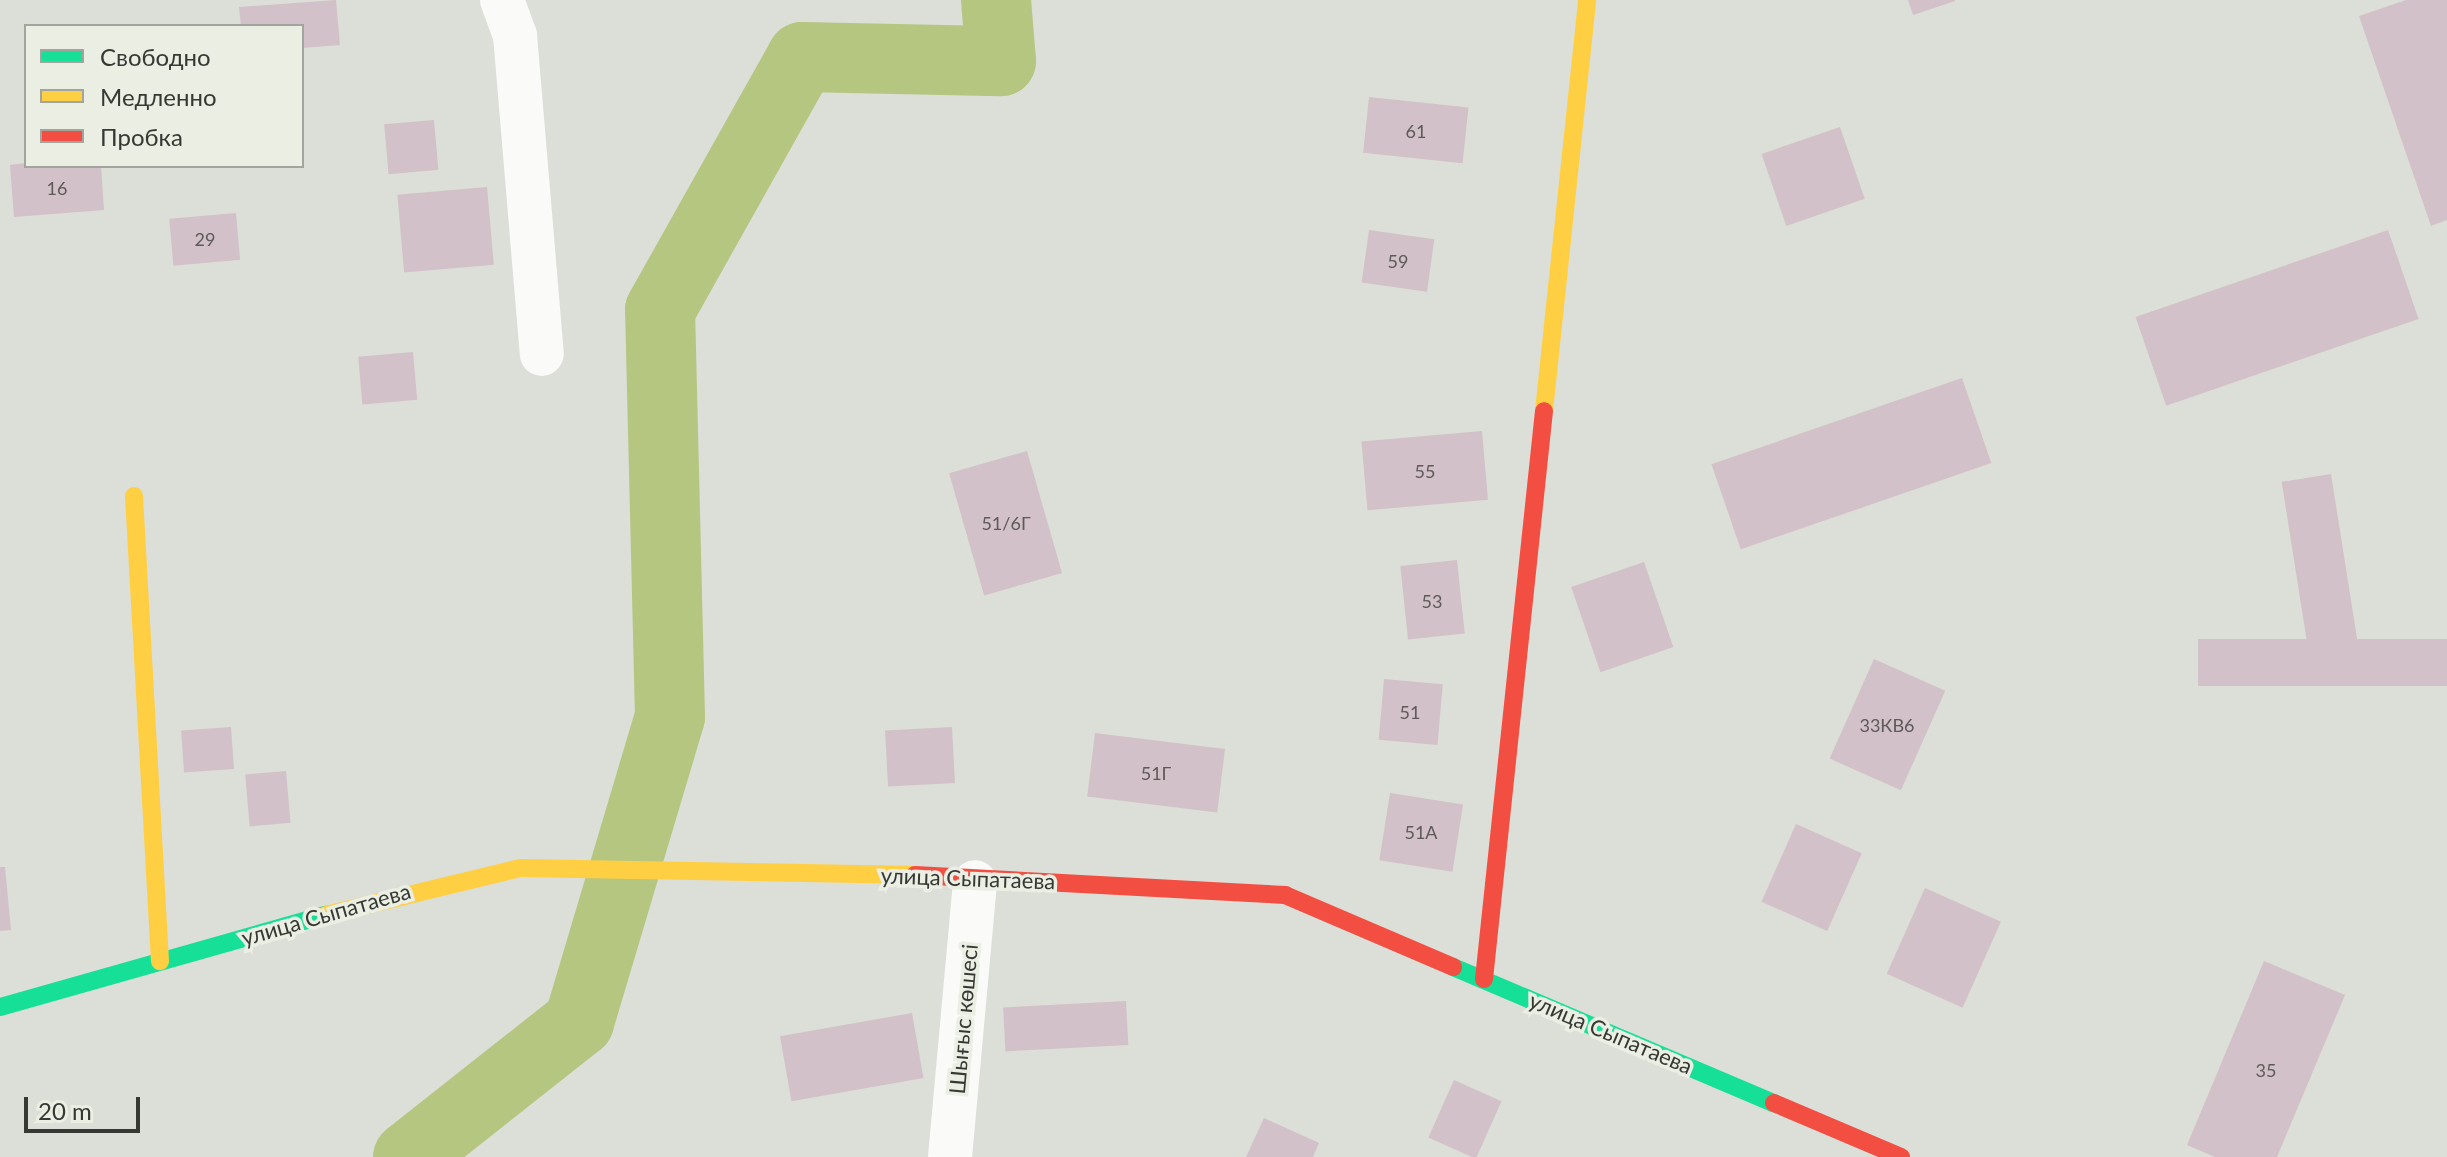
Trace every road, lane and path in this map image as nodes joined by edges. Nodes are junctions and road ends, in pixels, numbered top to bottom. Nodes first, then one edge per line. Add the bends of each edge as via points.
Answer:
1 (502, 0) edge
2 (1587, 0) edge
3 (542, 354) dead end
4 (134, 496) dead end
5 (975, 882) junction
6 (160, 961) junction
7 (1484, 979) junction
8 (0, 1007) edge
9 (950, 1157) edge
10 (1901, 1157) edge

1 - 3 street via 515,35
2 - 7 street
4 - 6 street
5 - 6 street, улица Сыпатаева via 783,868 520,868 421,888
5 - 7 street, улица Сыпатаева via 1285,895
5 - 9 street, Шығыс көшесі
6 - 8 street, улица Сыпатаева
7 - 10 street, улица Сыпатаева

